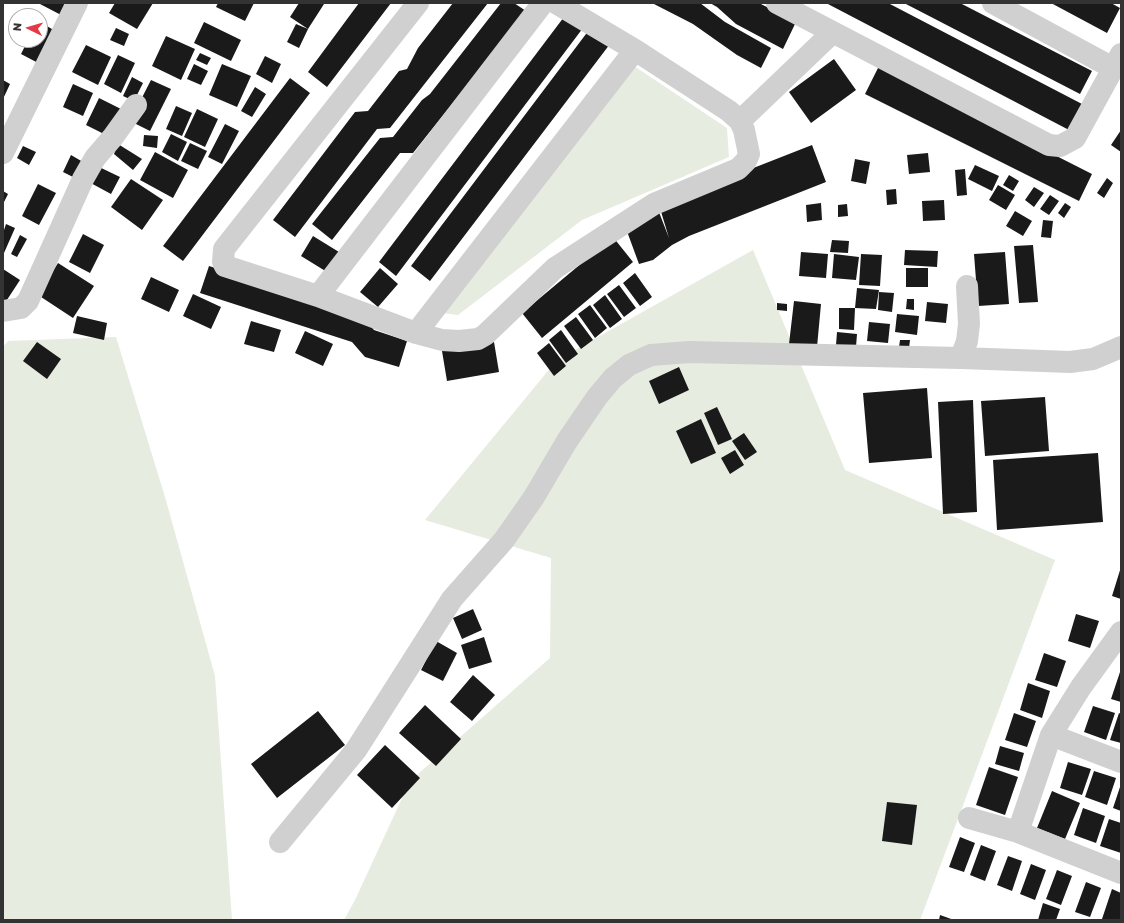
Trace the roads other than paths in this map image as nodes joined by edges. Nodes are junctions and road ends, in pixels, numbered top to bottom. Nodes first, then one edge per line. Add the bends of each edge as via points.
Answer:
1 (77, 3) edge
2 (418, 3) edge
3 (543, 3) edge
4 (556, 3) edge
5 (777, 3) edge
6 (993, 3) edge
7 (832, 33) junction
8 (635, 50) junction
9 (1117, 61) edge
10 (136, 105) dead end
11 (740, 121) junction
12 (3, 153) edge
13 (967, 286) dead end
14 (318, 296) junction
15 (3, 311) edge
16 (416, 333) junction
17 (1121, 347) edge
18 (961, 358) junction
19 (1119, 637) edge
20 (1052, 735) junction
21 (1121, 762) edge
22 (969, 818) dead end
23 (1018, 832) junction
24 (280, 842) dead end
25 (1121, 873) edge

1 - 12 street
2 - 14 street via 224,249 222,257 225,266
3 - 14 street
4 - 8 street
5 - 7 street
6 - 9 street
7 - 9 street via 1034,138 1055,146 1067,144 1075,138
7 - 11 street
8 - 11 street via 729,111
8 - 16 street
10 - 15 street via 94,158 28,301 21,308
11 - 16 street via 749,154 738,169 654,204 554,268 485,335 478,339 459,341 442,340
13 - 18 street via 969,324
14 - 16 street
17 - 18 street via 1093,359 1070,362
18 - 24 street via 689,352 651,356 629,365 613,378 597,397 504,540 452,600 356,750
19 - 20 street via 1081,687
20 - 21 street
20 - 23 street
22 - 23 street
23 - 25 street

